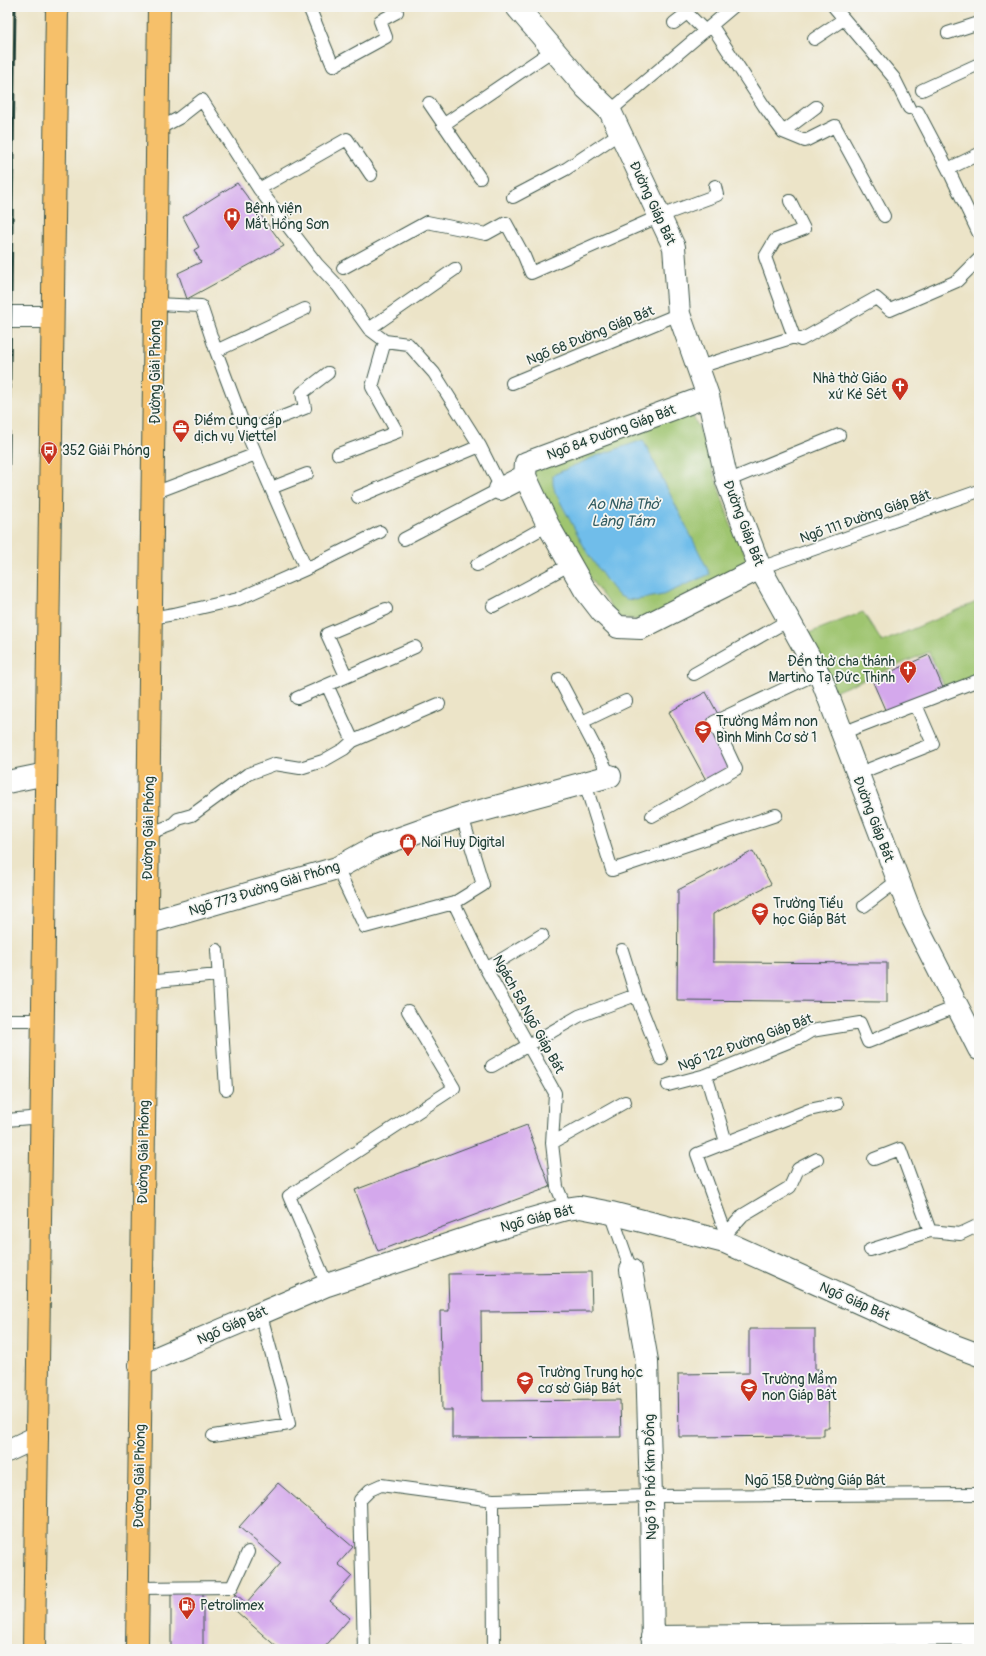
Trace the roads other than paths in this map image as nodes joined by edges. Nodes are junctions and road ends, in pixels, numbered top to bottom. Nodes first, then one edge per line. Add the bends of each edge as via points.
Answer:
1 (57, 7) edge
2 (159, 7) edge
3 (309, 7) edge
4 (394, 7) edge
5 (517, 7) edge
6 (733, 7) edge
7 (834, 7) edge
8 (844, 19) junction
9 (979, 23) edge
10 (674, 24) dead end
11 (708, 28) junction
12 (948, 34) dead end
13 (814, 39) dead end
14 (553, 50) junction
15 (979, 64) edge
16 (922, 90) dead end
17 (428, 103) dead end
18 (816, 107) dead end
19 (610, 112) junction
20 (443, 125) junction
21 (158, 129) junction
22 (783, 132) junction
23 (620, 133) junction
24 (979, 154) edge
25 (948, 169) junction
26 (371, 175) dead end
27 (480, 178) dead end
28 (715, 186) dead end
29 (259, 189) junction
30 (513, 197) dead end
31 (790, 201) dead end
32 (660, 216) junction
33 (884, 216) dead end
34 (979, 234) edge
35 (979, 259) edge
36 (343, 268) dead end
37 (455, 269) dead end
38 (155, 304) junction
39 (304, 309) dead end
40 (678, 314) junction
41 (7, 317) edge
42 (52, 317) junction
43 (369, 329) junction
44 (794, 337) junction
45 (385, 341) junction
46 (216, 351) junction
47 (699, 367) junction
48 (328, 373) dead end
49 (512, 383) dead end
50 (708, 396) junction
51 (246, 431) junction
52 (838, 435) dead end
53 (480, 446) junction
54 (256, 454) junction
55 (338, 454) dead end
56 (307, 474) dead end
57 (526, 476) junction
58 (727, 481) junction
59 (271, 488) junction
60 (500, 489) junction
61 (979, 491) edge
62 (154, 493) junction
63 (358, 497) dead end
64 (548, 525) junction
65 (380, 532) dead end
66 (404, 539) dead end
67 (571, 564) junction
68 (477, 565) dead end
69 (760, 568) junction
70 (306, 569) junction
71 (493, 606) dead end
72 (386, 609) dead end
73 (151, 618) junction
74 (789, 620) junction
75 (415, 647) dead end
76 (818, 673) junction
77 (694, 674) dead end
78 (346, 676) junction
79 (559, 679) dead end
80 (979, 680) edge
81 (327, 685) junction
82 (297, 698) dead end
83 (626, 701) dead end
84 (439, 704) dead end
85 (916, 704) junction
86 (582, 722) junction
87 (842, 733) junction
88 (353, 741) junction
89 (46, 774) junction
90 (857, 774) junction
91 (610, 776) joint
92 (7, 782) edge
93 (585, 783) junction
94 (776, 815) dead end
95 (462, 816) junction
96 (652, 816) dead end
97 (148, 834) junction
98 (337, 868) junction
99 (898, 881) junction
100 (454, 903) junction
101 (864, 906) dead end
102 (147, 923) junction
103 (542, 935) dead end
104 (216, 950) dead end
105 (622, 950) dead end
106 (486, 969) junction
107 (218, 975) junction
108 (146, 982) junction
109 (636, 995) junction
110 (956, 1006) junction
111 (408, 1011) dead end
112 (7, 1020) edge
113 (43, 1020) junction
114 (978, 1044) edge
115 (529, 1046) junction
116 (660, 1059) dead end
117 (492, 1066) dead end
118 (706, 1075) junction
119 (668, 1084) dead end
120 (226, 1089) dead end
121 (624, 1102) dead end
122 (837, 1104) dead end
123 (41, 1117) junction
124 (7, 1120) edge
125 (726, 1142) junction
126 (552, 1143) junction
127 (817, 1159) dead end
128 (874, 1159) dead end
129 (566, 1209) junction
130 (611, 1213) junction
131 (979, 1225) edge
132 (930, 1231) junction
133 (725, 1238) junction
134 (870, 1250) dead end
135 (631, 1270) joint
136 (327, 1284) junction
137 (260, 1312) junction
138 (979, 1355) edge
139 (140, 1365) junction
140 (213, 1436) dead end
141 (37, 1437) junction
142 (7, 1451) edge
143 (979, 1494) edge
144 (651, 1496) junction
145 (493, 1500) junction
146 (248, 1552) dead end
147 (138, 1588) junction
148 (979, 1634) edge
149 (945, 1642) edge
150 (652, 1643) edge
151 (34, 1649) edge
152 (137, 1649) edge
153 (364, 1649) edge
154 (494, 1649) edge

1 - 42 main road
2 - 21 main road, Đường Giải Phóng
3 - 4 lane via 333,66 386,37 380,21 397,12
5 - 14 street, Đường Giáp Bát
6 - 11 lane
7 - 8 lane
8 - 13 lane
8 - 25 lane via 894,78
9 - 12 lane
10 - 11 lane via 687,14
11 - 19 lane
11 - 22 lane
14 - 19 street, Đường Giáp Bát
14 - 20 lane
15 - 16 lane
17 - 20 lane
18 - 22 lane
19 - 23 street, Đường Giáp Bát
20 - 27 lane
21 - 29 lane via 179,118 202,100
21 - 38 main road, Đường Giải Phóng
22 - 33 lane via 805,141 835,126
23 - 30 lane via 566,169
23 - 32 street, Đường Giáp Bát
24 - 25 lane
25 - 34 lane
26 - 29 lane via 348,139
28 - 32 lane via 717,195
29 - 43 lane via 317,264 338,286
31 - 44 lane via 804,229 775,240 765,257
32 - 36 lane via 531,273 506,224 486,234 427,222
32 - 40 street, Đường Giáp Bát via 674,247
35 - 44 lane via 957,281 890,310 876,298 801,340
37 - 43 lane
38 - 46 lane via 201,306
38 - 62 main road, Đường Giải Phóng
39 - 46 lane
40 - 47 street, Đường Giáp Bát
40 - 49 lane, Ngõ 68 Đường Giáp Bát
41 - 42 street
42 - 89 main road
43 - 45 lane
44 - 47 lane
45 - 53 lane via 408,344 434,373
45 - 55 lane via 372,387 397,432
46 - 51 lane
47 - 50 street, Đường Giáp Bát
48 - 51 lane via 302,392 304,408
50 - 57 street, Ngõ 84 Đường Giáp Bát via 526,463
50 - 58 street, Đường Giáp Bát
51 - 54 lane
52 - 58 lane
53 - 60 lane
53 - 63 lane
54 - 59 lane
54 - 62 lane
56 - 59 lane
57 - 60 street
57 - 64 street
58 - 69 street, Đường Giáp Bát
59 - 70 lane
60 - 66 lane
61 - 69 lane, Ngõ 111 Đường Giáp Bát
62 - 73 main road, Đường Giải Phóng
64 - 67 street
64 - 68 lane
65 - 70 lane
67 - 69 street via 585,590 602,612 618,626 641,628
67 - 71 lane
69 - 74 street, Đường Giáp Bát
70 - 73 lane via 238,599
72 - 78 lane via 327,634
73 - 97 main road, Đường Giải Phóng
74 - 76 street, Đường Giáp Bát
74 - 77 lane
75 - 78 lane
76 - 87 street, Đường Giáp Bát
76 - 96 lane via 714,722 736,769
78 - 81 lane
79 - 86 lane, Ngõ 773 Đường Giải Phóng
80 - 85 lane
81 - 82 lane
81 - 88 lane
83 - 86 lane
84 - 88 lane
85 - 87 lane
85 - 90 lane via 934,744
86 - 91 lane, Ngõ 773 Đường Giải Phóng
87 - 90 street, Đường Giáp Bát
88 - 97 lane via 322,761 300,768 275,764 248,774 192,815
89 - 92 street
89 - 113 main road
90 - 99 street, Đường Giáp Bát
91 - 93 street, Ngõ 773 Đường Giải Phóng
93 - 94 lane via 612,870
93 - 95 street, Ngõ 773 Đường Giải Phóng
95 - 98 street, Ngõ 773 Đường Giải Phóng via 375,848
95 - 100 lane via 483,885
97 - 102 main road, Đường Giải Phóng
98 - 100 lane via 365,927
98 - 102 street, Ngõ 773 Đường Giải Phóng
99 - 101 lane
99 - 110 street, Đường Giáp Bát via 913,919
100 - 106 lane, Ngách 58 Ngõ Giáp Bát
102 - 108 main road, Đường Giải Phóng
103 - 106 lane
104 - 107 lane
105 - 109 lane
106 - 115 lane, Ngách 58 Ngõ Giáp Bát
107 - 108 lane
107 - 120 lane
108 - 139 main road, Đường Giải Phóng
109 - 115 lane via 579,1016
109 - 116 lane
110 - 114 street, Đường Giáp Bát
110 - 118 lane, Ngõ 122 Đường Giáp Bát via 868,1042 860,1023 811,1031
111 - 136 lane via 454,1088 288,1196
112 - 113 lane
113 - 123 main road
115 - 117 lane
115 - 126 lane, Ngách 58 Ngõ Giáp Bát via 555,1093
118 - 119 lane, Ngõ 122 Đường Giáp Bát
118 - 125 lane
121 - 126 lane
122 - 125 lane via 809,1110
123 - 124 lane
123 - 141 main road
125 - 133 lane via 697,1154
126 - 129 lane, Ngách 58 Ngõ Giáp Bát via 557,1187
127 - 133 lane via 798,1170 790,1187 743,1215
128 - 132 lane via 900,1149
129 - 130 street, Ngõ Giáp Bát via 580,1207
129 - 136 street, Ngõ Giáp Bát via 486,1232
130 - 133 street, Ngõ Giáp Bát
130 - 135 lane, Ngõ 19 Phố Kim Đồng
131 - 132 lane via 960,1234
132 - 134 lane
133 - 138 street, Ngõ Giáp Bát via 940,1340
135 - 144 street, Ngõ 19 Phố Kim Đồng via 647,1361
136 - 137 street, Ngõ Giáp Bát
137 - 139 street, Ngõ Giáp Bát
137 - 140 lane via 289,1424
139 - 147 main road, Đường Giải Phóng
141 - 142 street
141 - 151 main road
143 - 144 lane, Ngõ 158 Đường Giáp Bát
144 - 145 lane, Ngõ 158 Đường Giáp Bát
144 - 150 street, Ngõ 19 Phố Kim Đồng
145 - 153 lane, Ngõ 158 Đường Giáp Bát via 381,1484 360,1500
145 - 154 lane
146 - 147 lane via 232,1587
147 - 152 main road, Đường Giải Phóng
148 - 149 street
149 - 150 street

